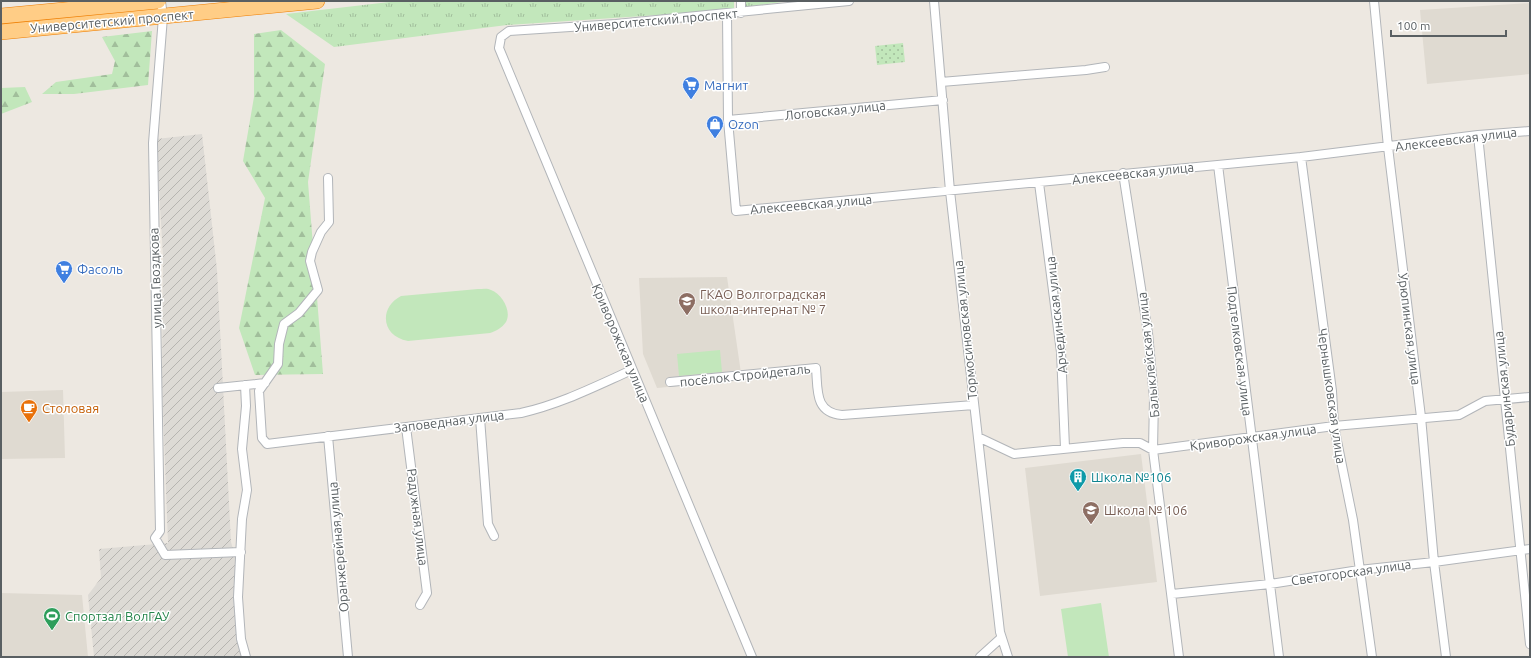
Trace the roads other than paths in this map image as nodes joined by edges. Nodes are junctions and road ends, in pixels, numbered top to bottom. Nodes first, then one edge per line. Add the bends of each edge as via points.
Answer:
1 (160, 1) edge
2 (318, 1) edge
3 (741, 1) edge
4 (849, 1) edge
5 (934, 1) edge
6 (1374, 1) edge
7 (742, 12) junction
8 (727, 14) junction
9 (1, 16) edge
10 (164, 17) junction
11 (509, 31) joint
12 (1, 32) edge
13 (1105, 67) dead end
14 (941, 82) junction
15 (942, 100) junction
16 (728, 120) junction
17 (1530, 131) edge
18 (1478, 135) junction
19 (1388, 147) junction
20 (1301, 157) junction
21 (1218, 164) junction
22 (1123, 173) junction
23 (328, 178) dead end
24 (1039, 183) junction
25 (950, 191) junction
26 (632, 370) junction
27 (670, 382) dead end
28 (266, 383) junction
29 (245, 385) junction
30 (218, 388) dead end
31 (1530, 397) edge
32 (1504, 399) junction
33 (974, 405) junction
34 (1421, 417) junction
35 (480, 418) junction
36 (1334, 426) junction
37 (406, 427) junction
38 (328, 436) junction
39 (978, 436) junction
40 (1250, 438) junction
41 (1065, 448) junction
42 (1153, 450) junction
43 (494, 536) dead end
44 (1530, 549) edge
45 (1520, 550) junction
46 (241, 552) junction
47 (1434, 562) junction
48 (1359, 570) junction
49 (1270, 584) junction
50 (1172, 594) junction
51 (420, 605) dead end
52 (1001, 638) junction
53 (1530, 644) edge
54 (246, 657) edge
55 (348, 657) edge
56 (752, 657) edge
57 (980, 657) edge
58 (1008, 657) edge
59 (1179, 657) edge
60 (1279, 657) edge
61 (1372, 657) edge
62 (1446, 657) edge

1 - 9 highway, Университетский проспект
1 - 10 street, улица Гвоздкова
2 - 10 highway, Университетский проспект
3 - 7 street
4 - 7 street, Университетский проспект
5 - 14 street, Тормосиновская улица
6 - 19 street, Урюпинская улица
7 - 8 street, Университетский проспект
8 - 11 street, Университетский проспект
8 - 16 street
10 - 12 highway, Университетский проспект
10 - 46 street, улица Гвоздкова via 153,143 160,531 155,538 165,555
11 - 26 street, Криворожская улица via 501,37 499,48
13 - 14 street
14 - 15 street, Тормосиновская улица
15 - 16 street, Логовская улица
15 - 25 street, Тормосиновская улица
16 - 25 street, Алексеевская улица via 736,212
17 - 18 street, Алексеевская улица
18 - 19 street, Алексеевская улица
18 - 32 street, Бударинская улица
19 - 20 street, Алексеевская улица
19 - 34 street, Урюпинская улица
20 - 21 street, Алексеевская улица
20 - 36 street, Чернышковская улица via 1332,392
21 - 22 street, Алексеевская улица
21 - 40 street, Подтелковская улица
22 - 24 street, Алексеевская улица
22 - 42 street, Балыклейская улица via 1148,334 1154,398
23 - 28 street via 329,222 321,232 310,261 318,290 299,313 284,324 278,364
24 - 25 street, Алексеевская улица
24 - 41 street, Арчединская улица via 1061,352
25 - 33 street, Тормосиновская улица
26 - 35 street, Заповедная улица via 575,396 541,408
26 - 56 street, Криворожская улица
27 - 33 street, посёлок Стройдеталь via 816,368 819,401 831,414
28 - 29 street
28 - 38 street, Заповедная улица via 258,391 262,438 267,444
29 - 30 street
29 - 46 street via 242,449 247,490 242,519
31 - 32 street, Криворожская улица
32 - 34 street, Криворожская улица via 1485,401 1459,415
32 - 45 street, Бударинская улица
33 - 39 street, Тормосиновская улица
34 - 36 street, Криворожская улица
34 - 47 street, Урюпинская улица
35 - 37 street, Заповедная улица
35 - 43 street via 488,524
36 - 40 street, Криворожская улица
36 - 48 street, Чернышковская улица via 1354,520
37 - 38 street, Заповедная улица
37 - 51 street, Радужная улица via 427,593
38 - 55 street, Оранжерейная улица
39 - 41 street, Криворожская улица via 1014,454
39 - 52 street, Тормосиновская улица
40 - 42 street, Криворожская улица
40 - 49 street, Подтелковская улица
41 - 42 street, Криворожская улица via 1140,444
42 - 50 street, Балыклейская улица
44 - 45 street, Светогорская улица
45 - 47 street, Светогорская улица
45 - 53 street, Бударинская улица
46 - 54 street via 238,597 241,639
47 - 48 street, Светогорская улица
47 - 62 street, Урюпинская улица
48 - 49 street, Светогорская улица
48 - 61 street, Чернышковская улица
49 - 50 street, Светогорская улица
49 - 60 street, Подтелковская улица
50 - 59 street, Балыклейская улица
52 - 57 street
52 - 58 street, Тормосиновская улица

